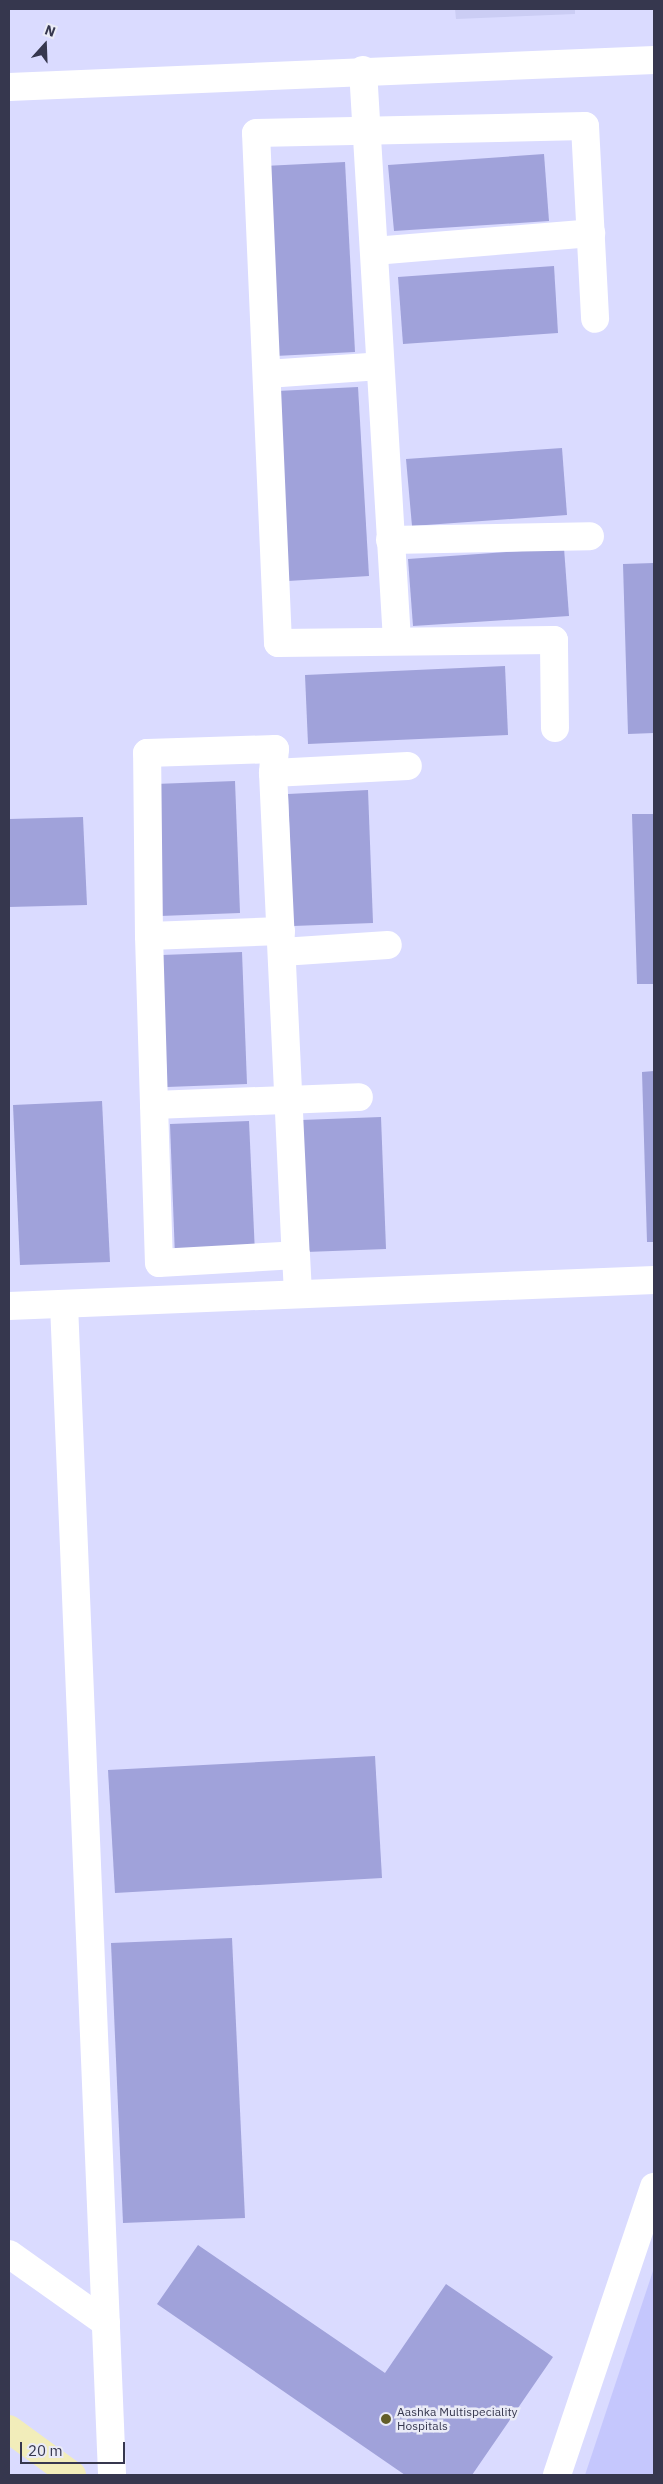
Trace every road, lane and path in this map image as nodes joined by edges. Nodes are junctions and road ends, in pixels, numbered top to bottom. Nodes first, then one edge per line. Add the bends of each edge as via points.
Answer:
1 (654, 60) edge
2 (363, 70) junction
3 (9, 87) edge
4 (367, 133) junction
5 (591, 234) junction
6 (374, 251) junction
7 (595, 320) dead end
8 (380, 366) junction
9 (267, 374) junction
10 (590, 536) dead end
11 (390, 540) junction
12 (397, 641) junction
13 (554, 728) dead end
14 (408, 766) dead end
15 (273, 773) junction
16 (149, 936) junction
17 (281, 942) junction
18 (388, 945) dead end
19 (359, 1097) dead end
20 (289, 1098) junction
21 (154, 1105) junction
22 (296, 1255) junction
23 (654, 1280) edge
24 (298, 1294) junction
25 (64, 1304) junction
26 (9, 1306) edge
27 (654, 2187) edge
28 (9, 2254) edge
29 (106, 2323) junction
30 (9, 2429) edge
31 (72, 2475) edge
32 (112, 2475) edge
33 (558, 2475) edge

1 - 2 street
2 - 3 street
2 - 4 street
4 - 5 street via 585,126
4 - 6 street
4 - 9 street via 256,133
5 - 6 street
5 - 7 street
6 - 8 street
8 - 9 street
8 - 11 street
9 - 12 street via 278,643
10 - 11 street
11 - 12 street
12 - 13 street via 554,640
14 - 15 street
15 - 16 street via 275,749 147,753
15 - 17 street
16 - 17 street
16 - 21 street
17 - 18 street
17 - 20 street
19 - 20 street
20 - 21 street
20 - 22 street
21 - 22 street via 159,1263
22 - 24 street
23 - 24 street
24 - 25 street
25 - 26 street
25 - 29 street
27 - 33 street
28 - 29 street
29 - 32 street
30 - 31 main road

